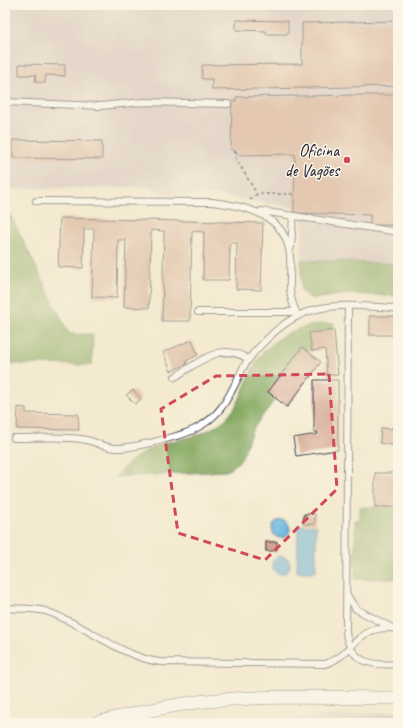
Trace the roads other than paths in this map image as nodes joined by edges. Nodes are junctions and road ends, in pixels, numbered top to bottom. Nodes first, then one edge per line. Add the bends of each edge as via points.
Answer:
1 (5, 102) edge
2 (228, 104) dead end
3 (36, 201) dead end
4 (242, 208) junction
5 (293, 217) junction
6 (398, 232) edge
7 (290, 257) junction
8 (348, 306) junction
9 (398, 308) edge
10 (198, 312) dead end
11 (297, 314) junction
12 (248, 359) junction
13 (175, 377) dead end
14 (14, 438) dead end
15 (346, 590) junction
16 (5, 608) edge
17 (392, 628) junction
18 (398, 631) edge
19 (350, 647) junction
20 (397, 664) edge
21 (398, 698) edge
22 (96, 723) edge

1 - 2 lane via 100,106 144,102
3 - 4 lane via 212,202
4 - 5 lane
4 - 7 lane via 266,216 278,226 287,240
5 - 6 lane
5 - 7 lane
7 - 11 lane via 288,285
8 - 9 lane
8 - 11 lane via 319,308
8 - 15 lane
10 - 11 lane
11 - 12 lane via 280,326
12 - 13 lane via 232,351 221,351
12 - 14 lane via 222,407 202,426 186,433 116,448 81,439
15 - 17 lane via 349,600 356,609
15 - 19 lane via 346,633
16 - 19 lane via 50,613 142,658 154,661 325,664 337,659
17 - 18 lane
17 - 19 lane via 368,631
19 - 20 lane via 359,658 371,664
21 - 22 street via 264,697 217,700 160,708

